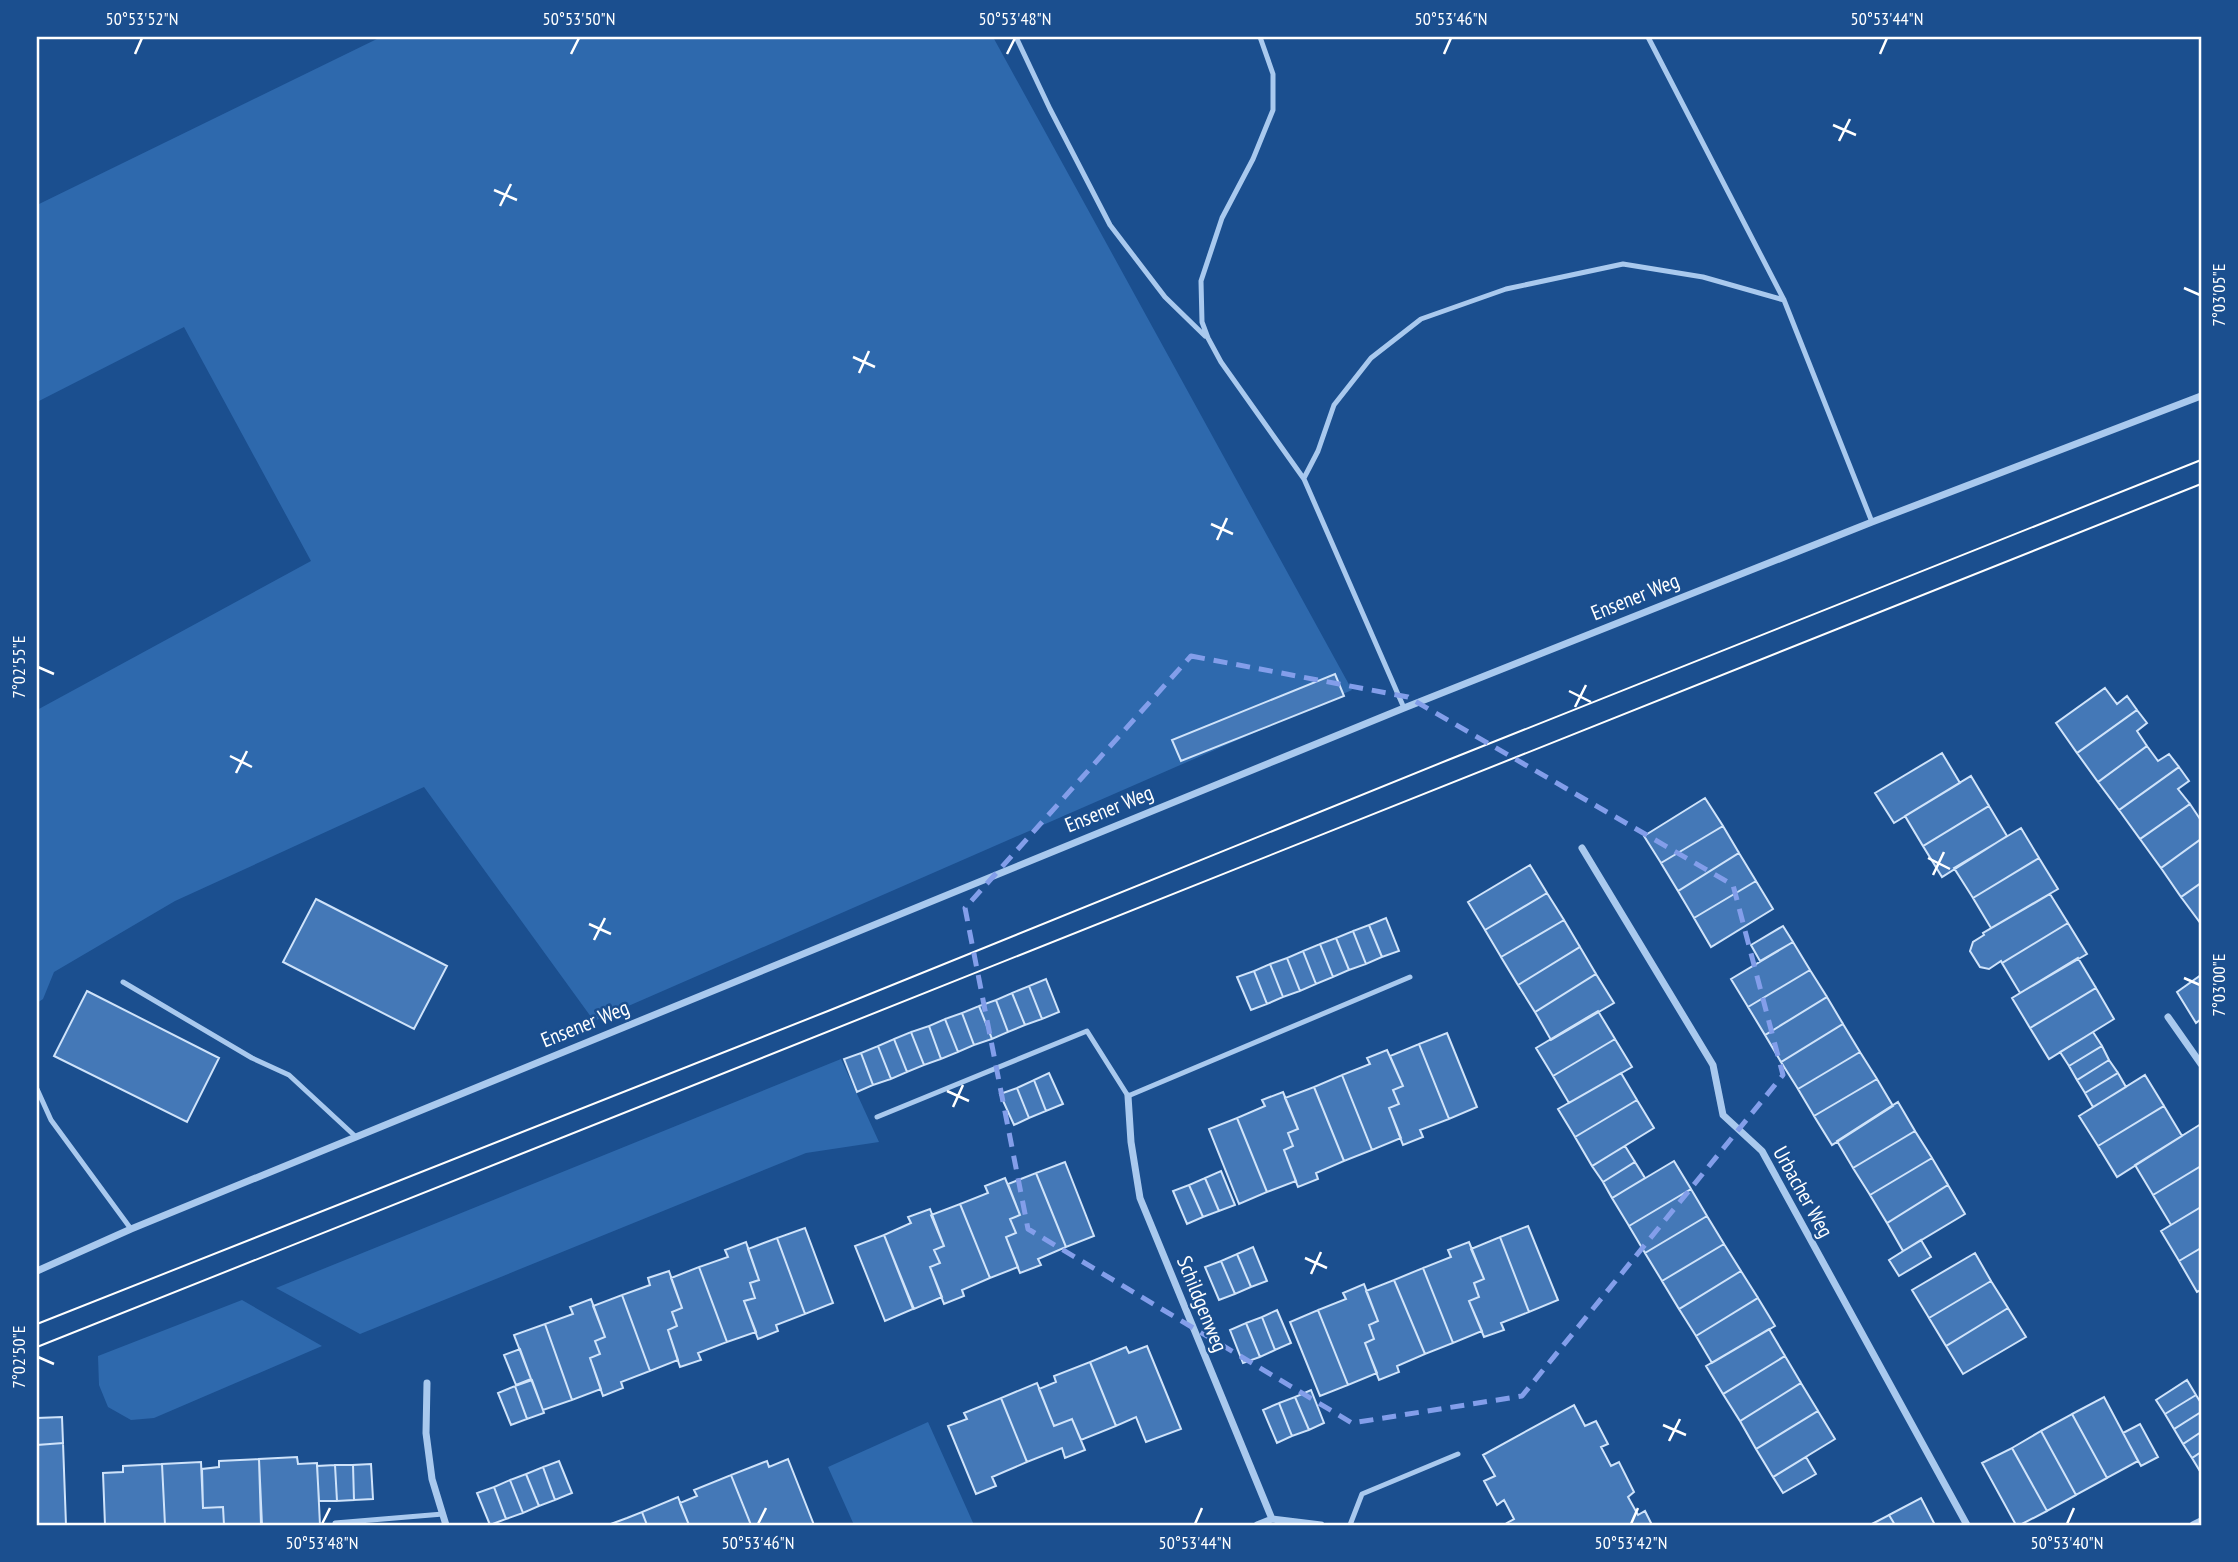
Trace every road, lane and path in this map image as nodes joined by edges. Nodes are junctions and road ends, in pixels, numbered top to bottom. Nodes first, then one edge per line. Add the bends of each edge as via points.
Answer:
1 (1016, 37) edge
2 (1259, 37) edge
3 (1648, 37) edge
4 (1784, 300) junction
5 (1208, 338) junction
6 (2201, 396) edge
7 (1304, 479) junction
8 (1872, 522) junction
9 (1404, 708) junction
10 (1582, 848) dead end
11 (1410, 977) dead end
12 (123, 982) dead end
13 (2168, 1017) dead end
14 (2201, 1065) edge
15 (37, 1089) edge
16 (1128, 1096) junction
17 (877, 1117) dead end
18 (356, 1137) junction
19 (131, 1229) junction
20 (37, 1271) edge
21 (427, 1383) dead end
22 (1458, 1454) dead end
23 (443, 1514) junction
24 (1272, 1519) junction
25 (2201, 1521) edge
26 (335, 1523) dead end
27 (446, 1525) edge
28 (1257, 1525) edge
29 (1321, 1525) edge
30 (1350, 1525) edge
31 (1967, 1525) edge
32 (2193, 1525) edge

1 - 5 lane via 1110,225 1166,297
2 - 5 lane via 1273,74 1273,110 1254,159 1222,218 1201,281 1202,322
3 - 4 lane
4 - 7 lane via 1703,277 1623,264 1506,289 1421,319 1371,358 1334,405
4 - 8 lane
5 - 7 lane
6 - 8 street, Ensener Weg
7 - 9 lane
8 - 9 street, Ensener Weg
9 - 18 street, Ensener Weg
10 - 31 street, Urbacher Weg via 1713,1065 1723,1115 1762,1151
11 - 16 lane
12 - 18 lane via 289,1075
13 - 14 street
15 - 19 lane via 51,1120
16 - 17 lane via 1087,1031
16 - 24 street, Schildgenweg via 1140,1198
18 - 19 street, Ensener Weg
19 - 20 street, Ensener Weg
21 - 23 street via 426,1433 432,1479
22 - 30 lane via 1362,1494
23 - 26 lane
23 - 27 street
24 - 28 street
24 - 29 street
25 - 32 street

